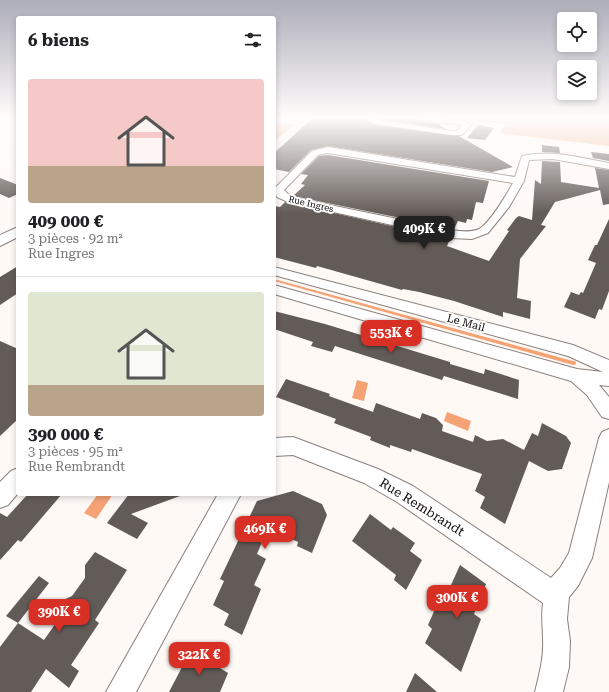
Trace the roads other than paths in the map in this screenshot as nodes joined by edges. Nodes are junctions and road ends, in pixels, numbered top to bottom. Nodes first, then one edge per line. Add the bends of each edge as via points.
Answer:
1 (609, 166) edge
2 (520, 181) junction
3 (16, 232) edge
4 (0, 240) edge
5 (276, 272) edge
6 (276, 290) edge
7 (609, 367) edge
8 (577, 376) junction
9 (609, 379) edge
10 (609, 410) edge
11 (609, 438) edge
12 (276, 447) edge
13 (16, 480) edge
14 (229, 496) edge
15 (0, 497) edge
16 (556, 597) junction
17 (120, 692) edge
18 (549, 692) edge

1 - 2 street via 528,156 524,160
2 - 2 street, Rue Ingres via 328,150 315,153 279,190 281,195 288,199 451,234 472,236 484,231 504,207
3 - 4 street
5 - 7 street, Le Mail via 573,351
6 - 8 street, Le Mail
8 - 9 street, Le Mail
8 - 10 street, Le Mail via 593,390
11 - 16 street via 580,558 569,577 560,586
12 - 16 street, Rue Rembrandt via 293,446 371,476 405,494
13 - 15 street
14 - 17 street
16 - 18 street via 554,618 557,641 555,667

